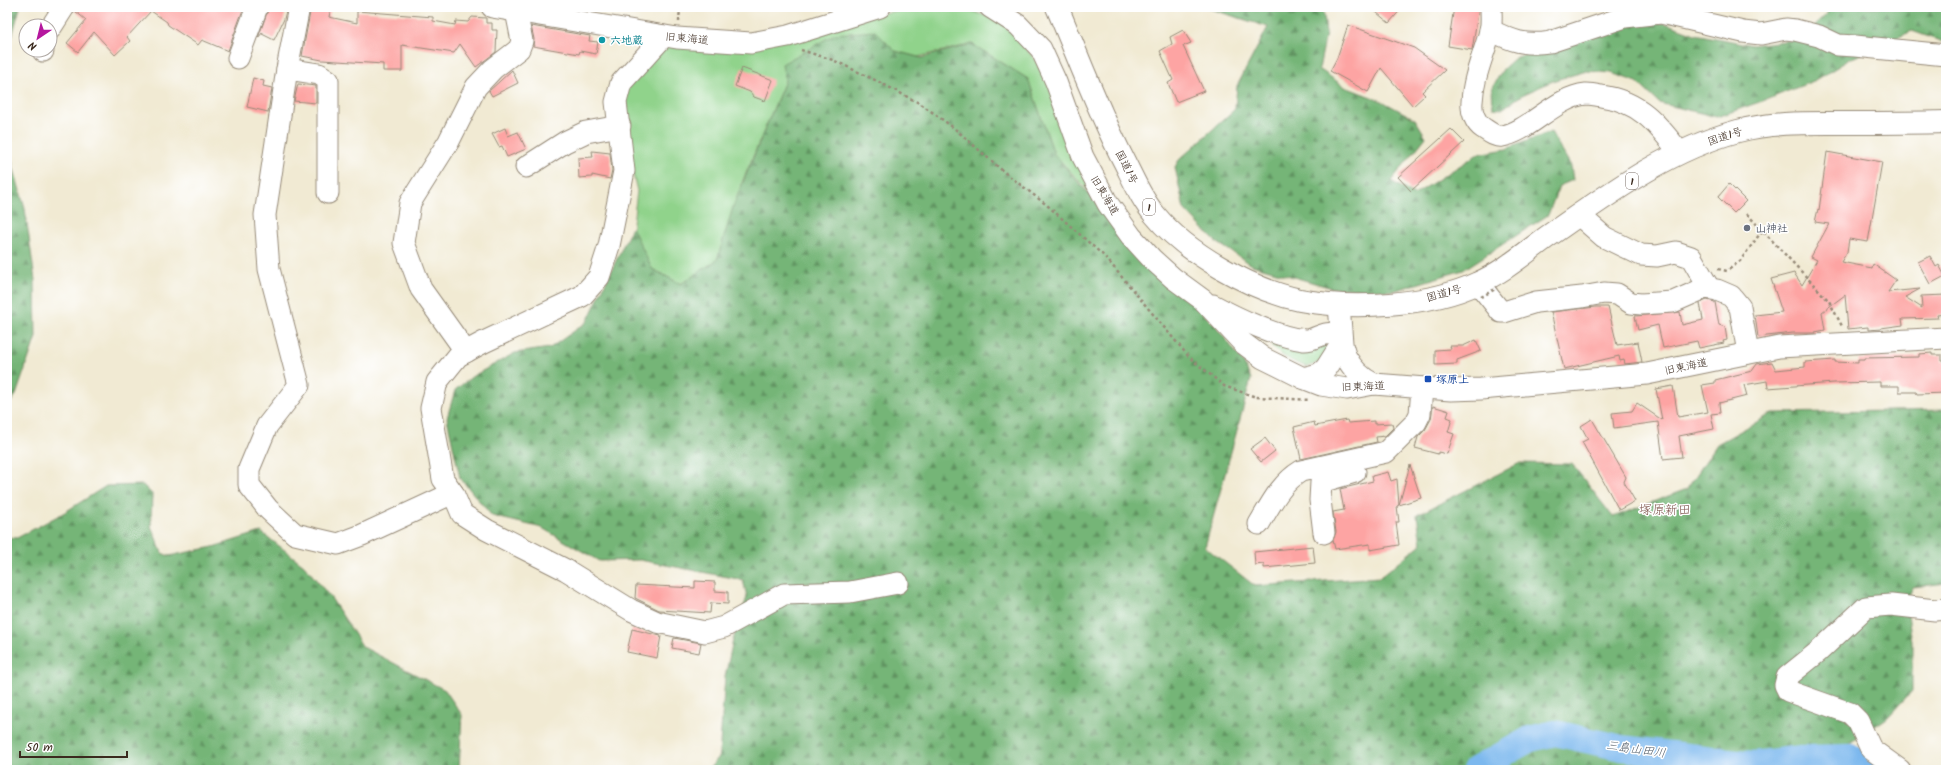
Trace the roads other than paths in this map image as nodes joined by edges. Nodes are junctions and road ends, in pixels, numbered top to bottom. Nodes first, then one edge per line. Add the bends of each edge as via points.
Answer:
1 (64, 7) edge
2 (257, 7) edge
3 (299, 7) edge
4 (492, 7) edge
5 (880, 7) edge
6 (990, 7) edge
7 (1057, 7) edge
8 (1491, 7) edge
9 (516, 11) junction
10 (57, 18) edge
11 (1490, 30) junction
12 (664, 36) junction
13 (1946, 55) edge
14 (238, 58) dead end
15 (287, 70) junction
16 (1946, 122) edge
17 (620, 126) junction
18 (1679, 152) junction
19 (526, 167) dead end
20 (328, 193) dead end
21 (1579, 215) junction
22 (1709, 288) junction
23 (1482, 292) junction
24 (1203, 300) junction
25 (1337, 326) junction
26 (1270, 330) junction
27 (1946, 338) edge
28 (466, 352) junction
29 (1748, 353) junction
30 (1262, 358) junction
31 (1303, 378) junction
32 (1374, 384) junction
33 (1422, 388) junction
34 (1386, 452) junction
35 (453, 493) junction
36 (1259, 524) dead end
37 (1324, 533) dead end
38 (898, 583) dead end
39 (1946, 609) edge
40 (1900, 770) edge

1 - 10 street
2 - 14 street
3 - 15 street
4 - 9 street, 旧東海道
5 - 12 street, 旧東海道 via 788,36 751,43
6 - 24 street, 旧東海道 via 1018,25 1041,49 1056,82 1083,157 1108,204 1152,259
7 - 25 highway, 国道1号 / 1 via 1108,130 1139,192 1154,214 1173,234 1209,261 1254,284 1301,300
8 - 11 street
9 - 12 street, 旧東海道
9 - 28 street via 522,41 519,49 493,68 476,87 449,141 410,203 404,243 421,289
11 - 13 street via 1508,39 1538,44 1625,18 1662,13 1743,32 1761,34 1786,29 1795,30 1819,36 1838,46
11 - 18 street via 1475,78 1472,102 1473,114 1480,126 1492,134 1501,136 1514,132 1571,97 1586,94 1613,98 1635,106 1662,130
12 - 17 street via 621,83 616,102
15 - 20 street via 319,74 328,80
15 - 35 street via 265,215 269,268 300,385 267,426 249,469 250,485 268,509 295,534 338,544
16 - 18 highway, 国道1号 / 1 via 1799,123 1768,126 1738,131
17 - 19 street via 586,132 564,142
17 - 28 street via 624,171 609,246 599,277 582,296
18 - 21 highway, 国道1号 / 1
21 - 22 street via 1604,237 1641,255 1657,256 1676,252 1691,257
21 - 23 highway, 国道1号 / 1 via 1515,260
22 - 23 street via 1672,302 1636,304 1617,294 1604,293 1536,302 1504,312 1501,312
22 - 29 street via 1724,292 1740,307
23 - 25 highway, 国道1号 / 1 via 1396,304
24 - 26 street via 1229,314
24 - 30 street, 旧東海道 via 1243,343
25 - 26 street via 1306,340
25 - 31 street via 1326,368 1319,374
25 - 32 street via 1345,355 1356,372 1364,380
26 - 30 street via 1261,333 1258,338 1258,349
27 - 29 street, 旧東海道 via 1780,347
28 - 35 street via 458,356 437,382 431,408 443,479
29 - 33 street, 旧東海道 via 1647,374 1481,389
30 - 31 street, 旧東海道
31 - 32 street, 旧東海道 via 1321,385 1347,389
32 - 33 street, 旧東海道
33 - 34 street via 1420,414 1416,422
34 - 36 street via 1301,471 1292,476
34 - 37 street via 1386,459 1381,464 1321,482 1320,500
35 - 38 street via 462,514 487,530 566,570 631,610 657,622 705,632 724,627 784,594 850,592
39 - 40 street via 1891,605 1866,608 1787,677 1788,691 1850,713 1858,721 1872,749

